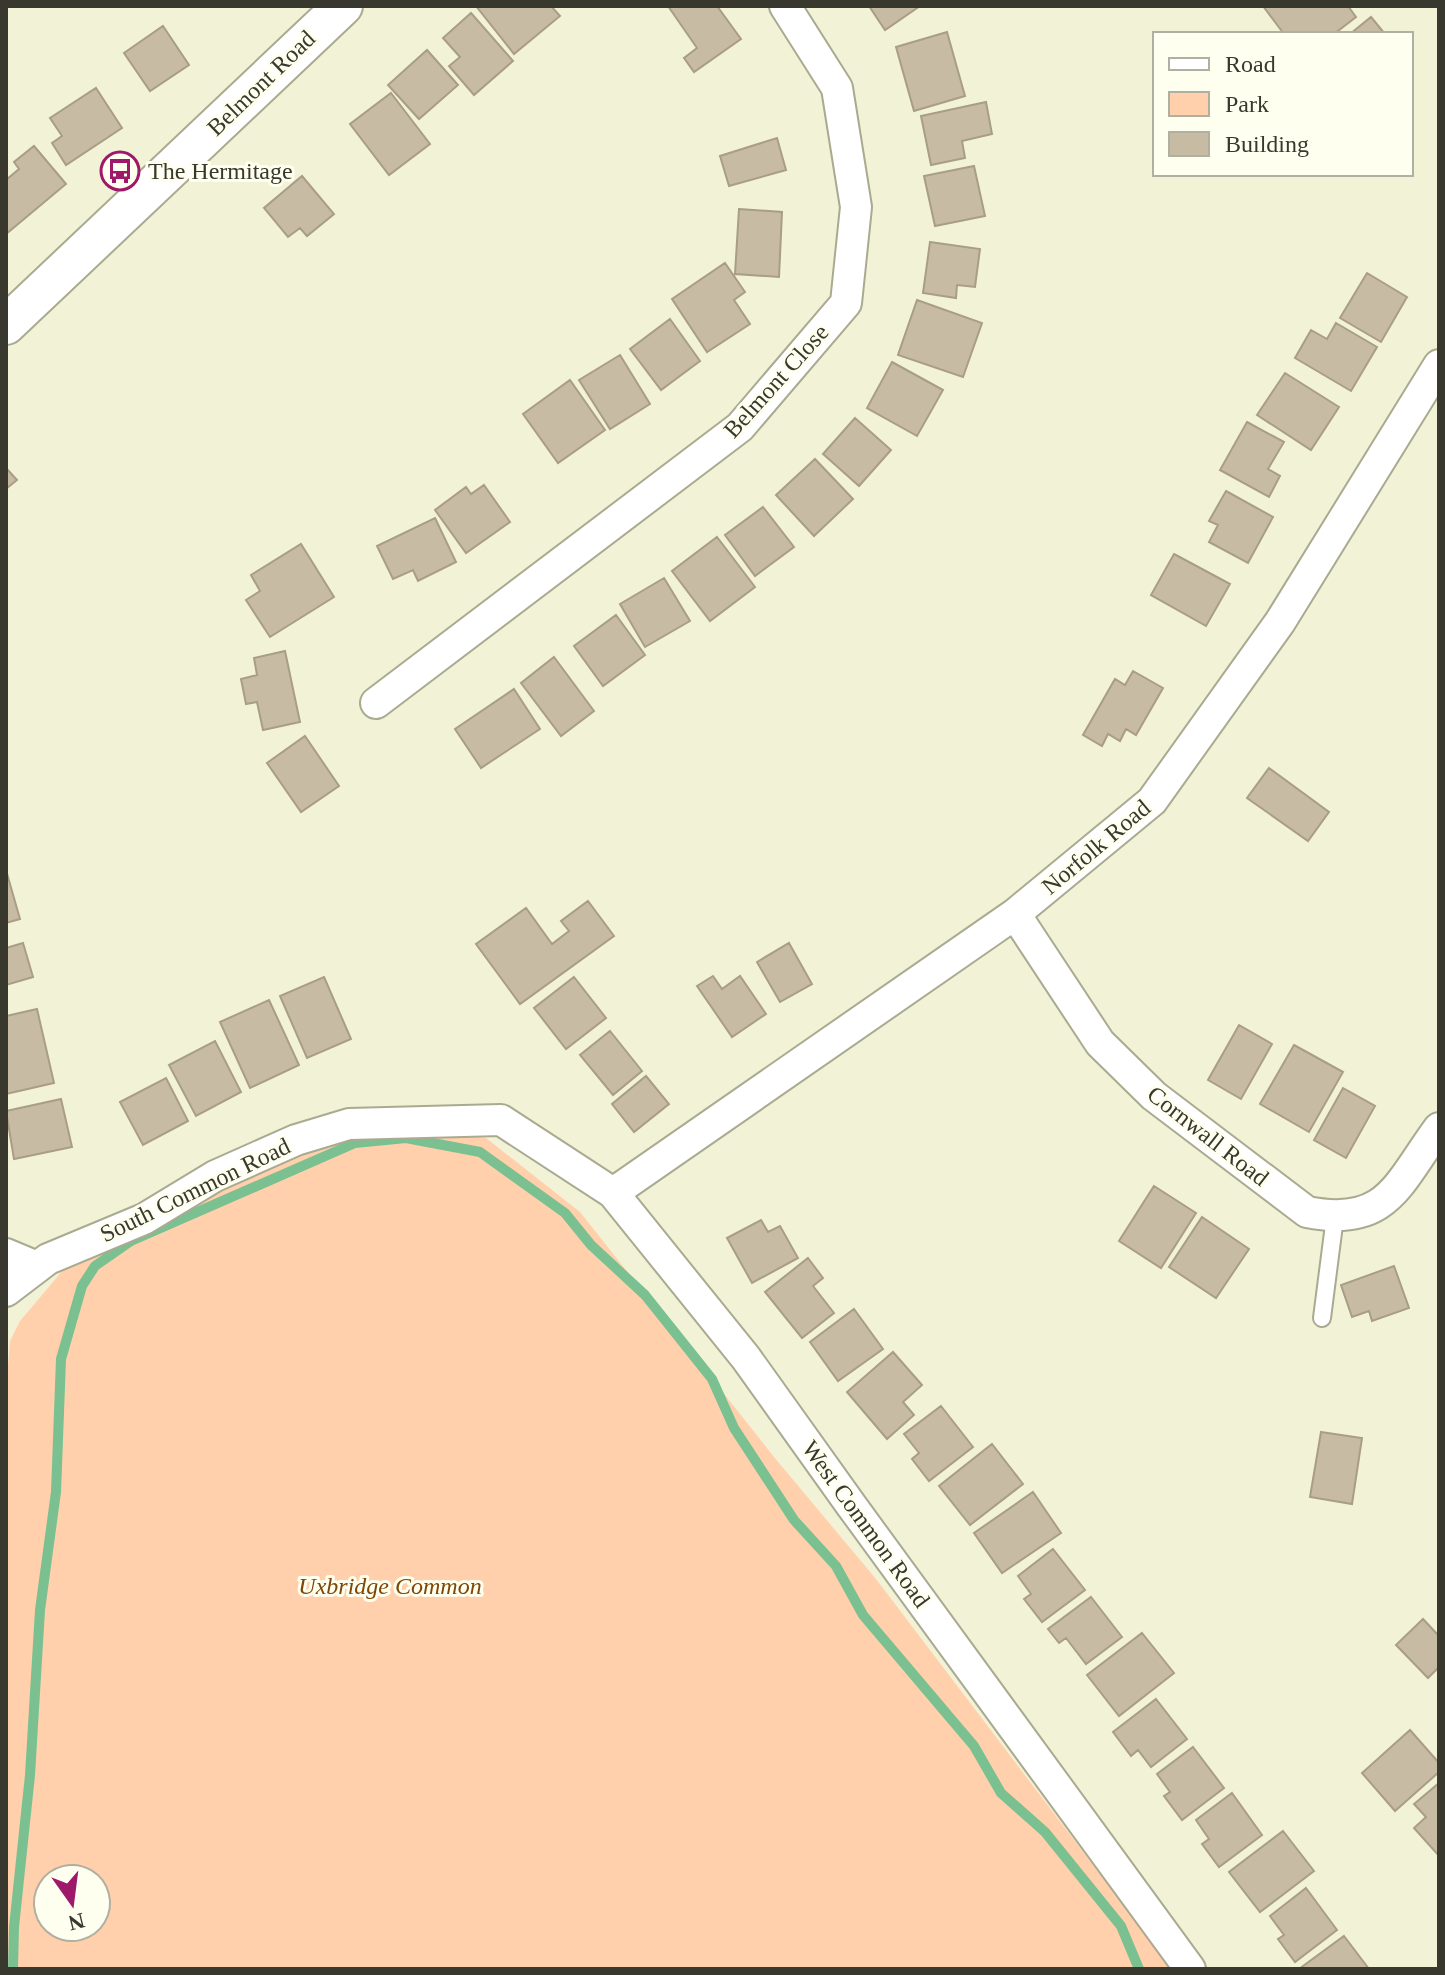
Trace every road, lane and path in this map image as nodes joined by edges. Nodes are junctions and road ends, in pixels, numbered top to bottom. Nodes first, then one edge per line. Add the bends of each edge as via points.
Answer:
1 (343, 6) edge
2 (785, 6) edge
3 (6, 325) edge
4 (1439, 365) edge
5 (376, 703) dead end
6 (1015, 914) junction
7 (501, 1120) joint
8 (1439, 1128) edge
9 (613, 1193) junction
10 (1335, 1217) junction
11 (6, 1254) edge
12 (37, 1267) junction
13 (6, 1291) edge
14 (1322, 1318) dead end
15 (1190, 1969) edge

1 - 3 street, Belmont Road
2 - 5 street, Belmont Close via 837,88 856,207 846,303 740,427
4 - 6 street, Norfolk Road via 1280,622 1152,801
6 - 9 street, Norfolk Road
6 - 10 street, Cornwall Road via 1100,1043 1154,1096 1307,1212
7 - 9 street, West Common Road
7 - 12 street, South Common Road via 349,1124 296,1140 215,1176 144,1219
8 - 10 street via 1389,1199 1361,1213
9 - 15 street, West Common Road via 746,1358
10 - 14 lane
11 - 12 street
12 - 13 street, South Common Road

